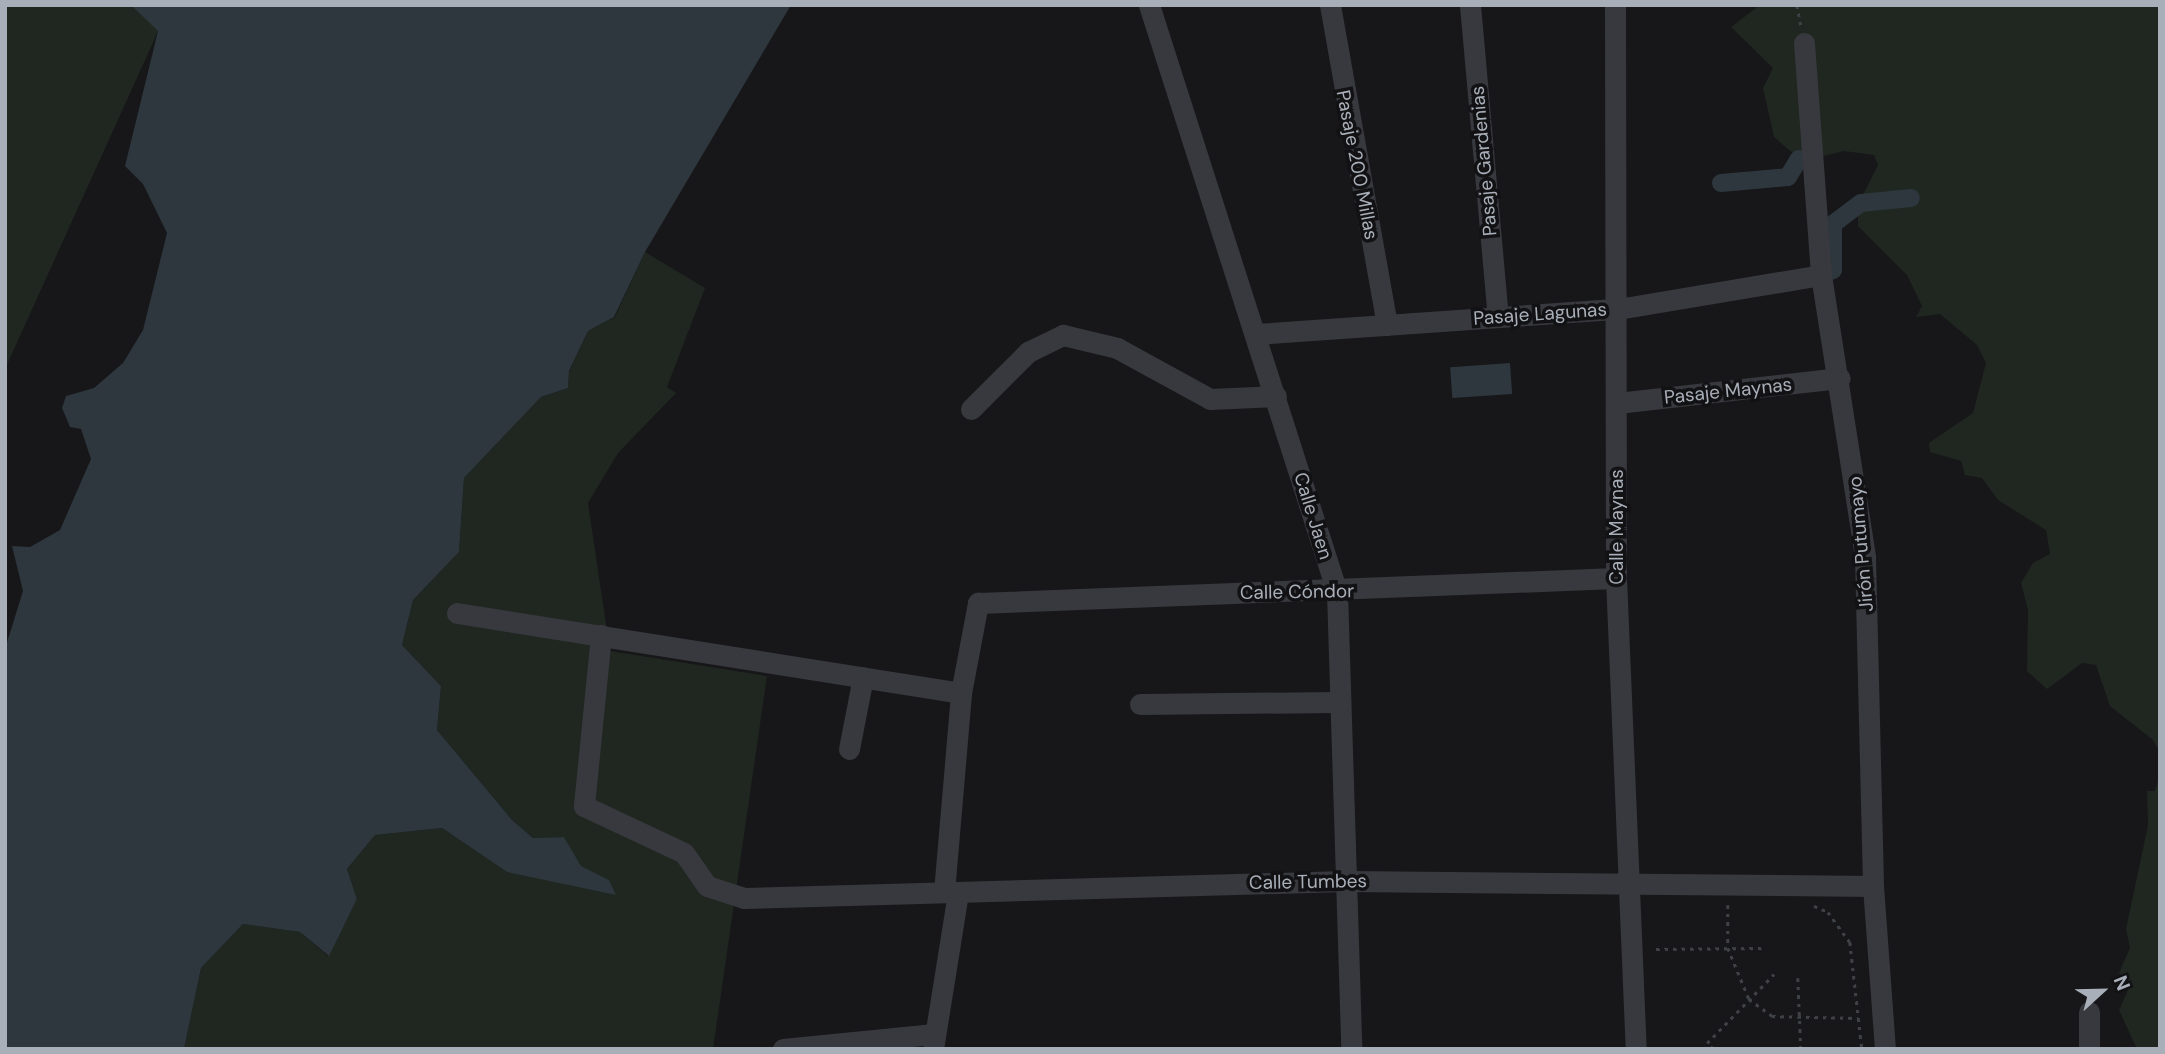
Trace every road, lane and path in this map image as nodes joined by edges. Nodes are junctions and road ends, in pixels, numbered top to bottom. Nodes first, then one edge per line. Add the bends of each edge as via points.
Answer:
1 (1149, 5) edge
2 (1330, 5) edge
3 (1471, 5) edge
4 (1615, 5) edge
5 (1804, 43) dead end
6 (1821, 275) junction
7 (1618, 309) junction
8 (1498, 317) junction
9 (1387, 325) junction
10 (1256, 334) junction
11 (1840, 378) junction
12 (1276, 396) junction
13 (1617, 404) junction
14 (971, 409) dead end
15 (1616, 578) junction
16 (1337, 592) junction
17 (457, 613) dead end
18 (601, 635) junction
19 (863, 677) junction
20 (961, 693) junction
21 (1340, 702) junction
22 (1140, 704) dead end
23 (849, 749) dead end
24 (1345, 881) junction
25 (1626, 881) junction
26 (1873, 886) junction
27 (951, 893) junction
28 (1741, 900) dead end
29 (1804, 902) dead end
30 (1728, 948) junction
31 (1764, 948) dead end
32 (1656, 949) dead end
33 (1774, 974) dead end
34 (1798, 978) dead end
35 (1749, 999) junction
36 (2089, 1012) dead end
37 (1858, 1018) junction
38 (1799, 1020) junction
39 (933, 1042) edge
40 (847, 1044) edge
41 (1862, 1048) edge
42 (783, 1049) edge
43 (1351, 1049) edge
44 (1636, 1049) edge
45 (1713, 1049) edge
46 (1801, 1049) edge
47 (1834, 1049) edge
48 (1885, 1049) edge
49 (2089, 1049) edge

1 - 10 street, Calle Jaen
2 - 9 street, Pasaje 200 Millas
3 - 8 street, Pasaje Gardenias
4 - 7 street, Calle Maynas
5 - 6 street, Jirón Putumayo
6 - 7 street, Pasaje Lagunas
6 - 11 street, Jirón Putumayo
7 - 8 street, Pasaje Lagunas
7 - 13 street, Calle Maynas
8 - 9 street, Pasaje Lagunas
9 - 10 street, Pasaje Lagunas
10 - 12 street, Calle Jaen
11 - 13 street, Pasaje Maynas
11 - 26 street, Jirón Putumayo via 1865,556
12 - 14 street via 1210,398 1117,348 1063,335 1028,352
12 - 16 street, Calle Jaen
13 - 15 street, Calle Maynas
15 - 16 street, Calle Cóndor
15 - 25 street, Calle Maynas
16 - 20 street, Calle Cóndor via 978,603
16 - 21 street, Calle Jaen
17 - 18 street
18 - 19 street
18 - 27 street, Calle Tumbes via 583,806 684,853 707,886 744,898
19 - 20 street
19 - 23 street
20 - 27 street
21 - 22 street
21 - 24 street, Calle Jaen
24 - 25 street, Calle Tumbes
24 - 27 street, Calle Tumbes
24 - 43 street, Calle Jaen
25 - 26 street, Calle Tumbes
25 - 44 street, Calle Maynas
26 - 48 street, Jirón Putumayo
27 - 39 street
28 - 30 path via 1728,901
29 - 37 path via 1828,912 1850,942
30 - 31 path
30 - 32 path
30 - 35 path
33 - 35 path
34 - 38 path
35 - 38 path via 1772,1016
35 - 45 path via 1707,1043
36 - 49 street
37 - 38 path
37 - 41 path
38 - 46 path
39 - 40 street
40 - 42 street
41 - 47 path

